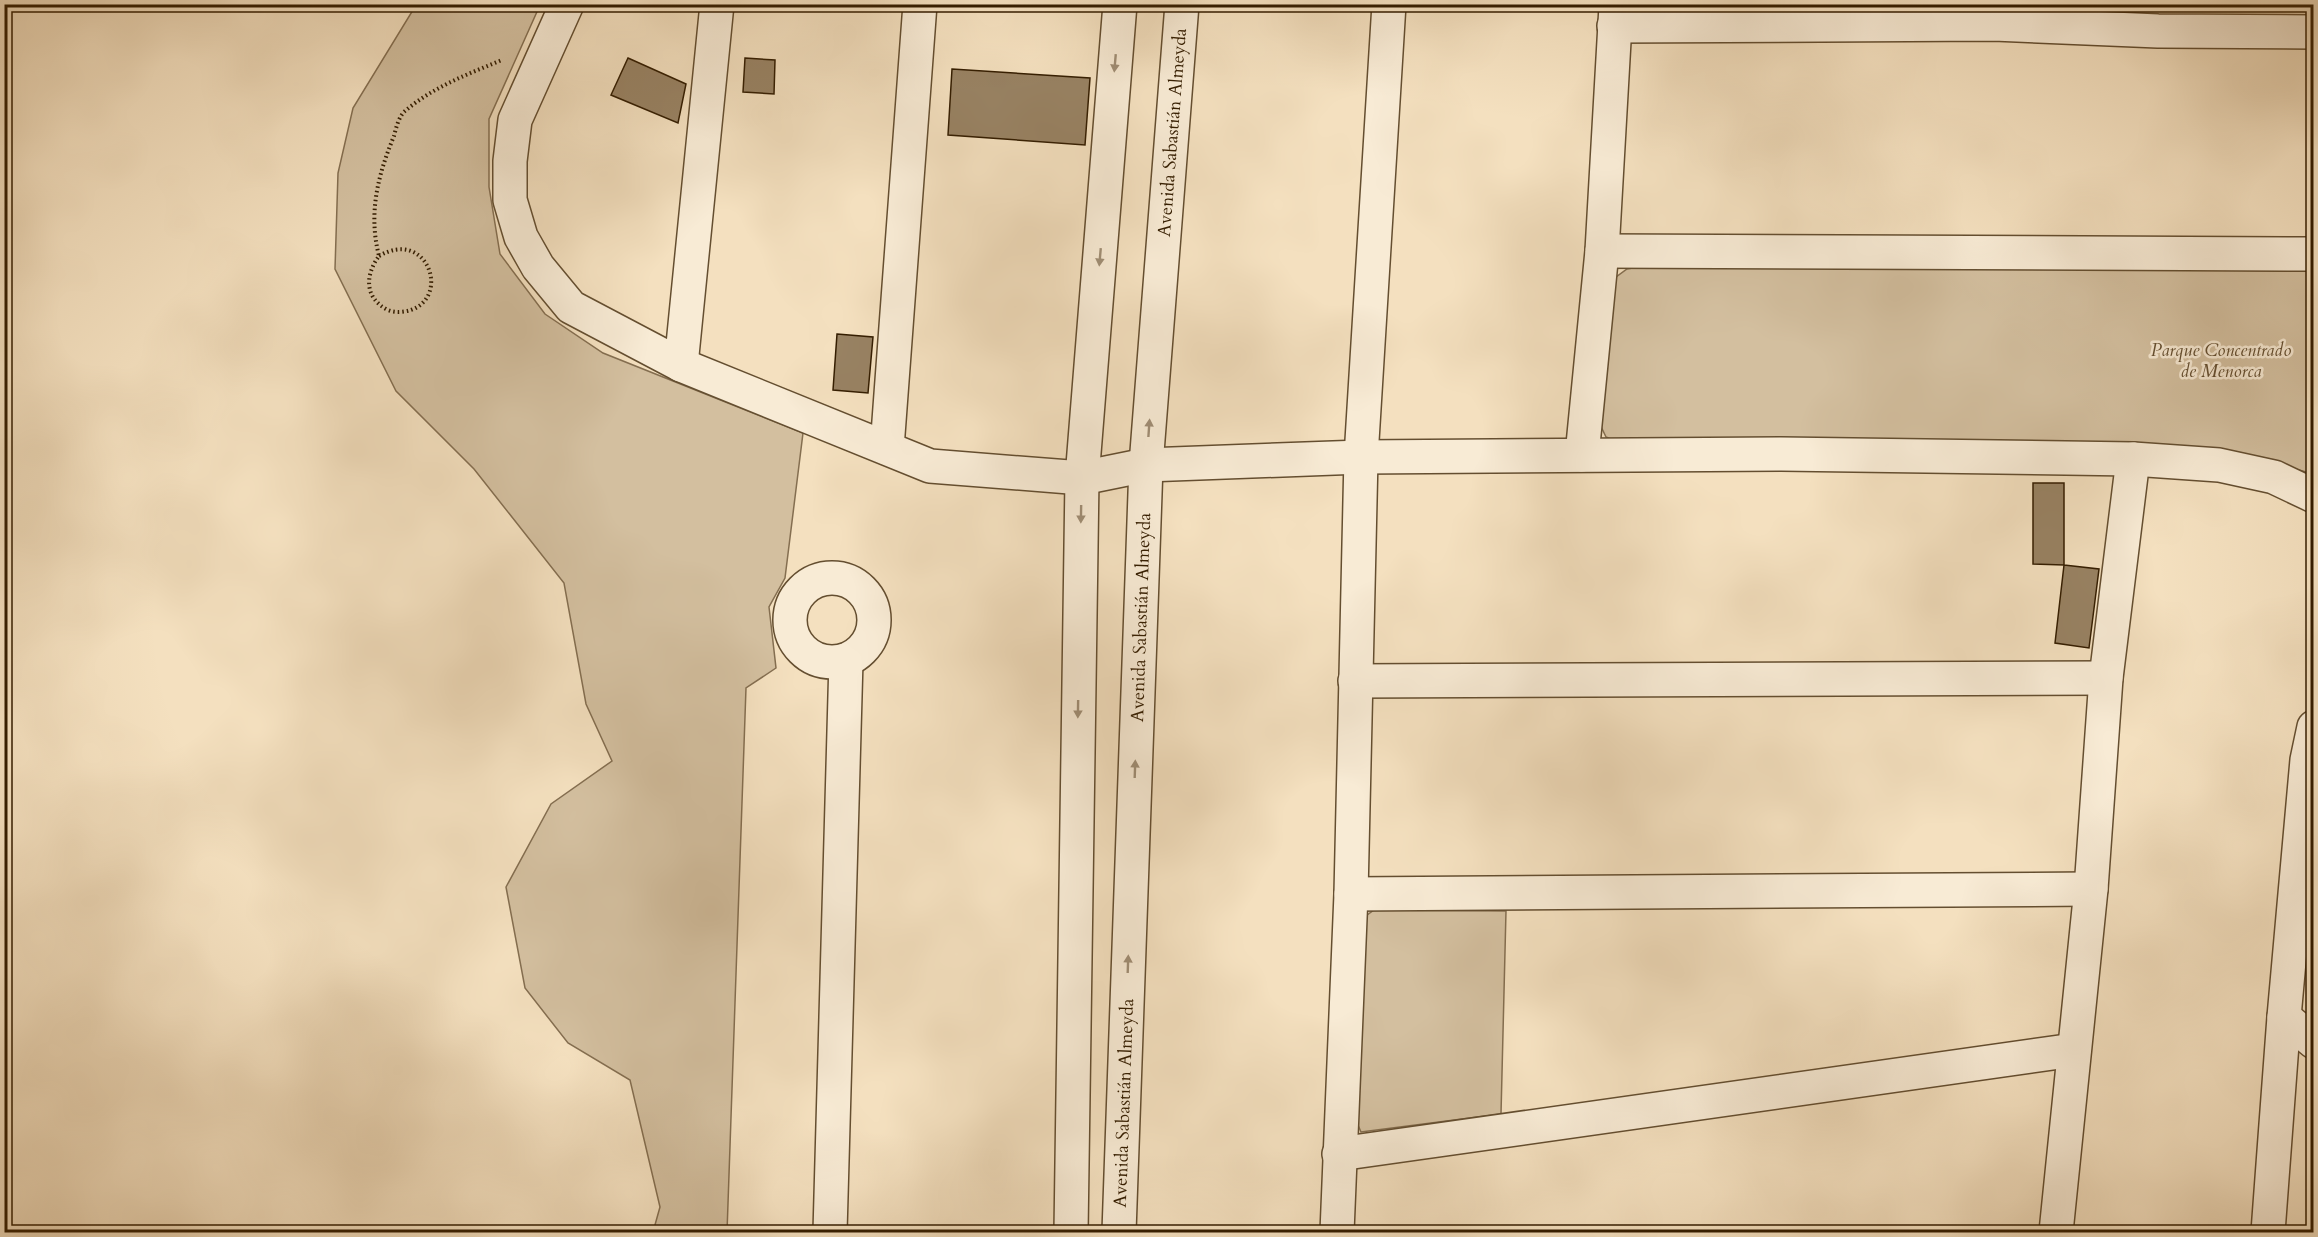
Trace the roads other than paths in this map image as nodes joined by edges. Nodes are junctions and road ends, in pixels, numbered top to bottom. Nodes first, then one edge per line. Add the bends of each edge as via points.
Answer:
1 (567, 4) edge
2 (717, 4) edge
3 (920, 4) edge
4 (1120, 4) edge
5 (1182, 4) edge
6 (1389, 4) edge
7 (1806, 14) edge
8 (1995, 14) edge
9 (1615, 15) edge
10 (2313, 32) edge
11 (1602, 251) junction
12 (2313, 254) edge
13 (681, 365) junction
14 (887, 448) junction
15 (1582, 455) junction
16 (1361, 457) junction
17 (2133, 459) junction
18 (1146, 465) junction
19 (1082, 478) junction
20 (2313, 496) edge
21 (846, 660) dead end
22 (2106, 678) junction
23 (1355, 681) junction
24 (2313, 727) edge
25 (2310, 762) edge
26 (2091, 889) junction
27 (1351, 894) junction
28 (2284, 1017) junction
29 (2313, 1042) edge
30 (2074, 1050) junction
31 (1339, 1154) junction
32 (830, 1233) edge
33 (1071, 1233) edge
34 (1119, 1233) edge
35 (1337, 1233) edge
36 (2056, 1233) edge
37 (2268, 1233) edge

1 - 13 street via 515,120 510,200 521,237 538,267 572,307
2 - 13 street
3 - 14 street
4 -> 19 street
18 -> 5 street, Avenida Sabastián Almeyda
6 - 16 street
7 - 8 street
7 - 9 street
8 - 10 street via 2158,31
9 - 11 street
11 - 12 street
11 - 15 street
13 - 14 street
14 - 19 street via 930,466
15 - 16 street
15 - 17 street
16 - 18 street
16 - 23 street
17 - 20 street via 2219,465 2274,477
17 - 22 street
18 - 19 street
34 -> 18 street, Avenida Sabastián Almeyda
19 -> 33 street
21 - 32 street
22 - 23 street
22 - 26 street
23 - 27 street
24 - 25 street
25 - 28 street
26 - 27 street
26 - 30 street
27 - 31 street
28 - 29 street
28 - 37 street
30 - 31 street
30 - 36 street
31 - 35 street

